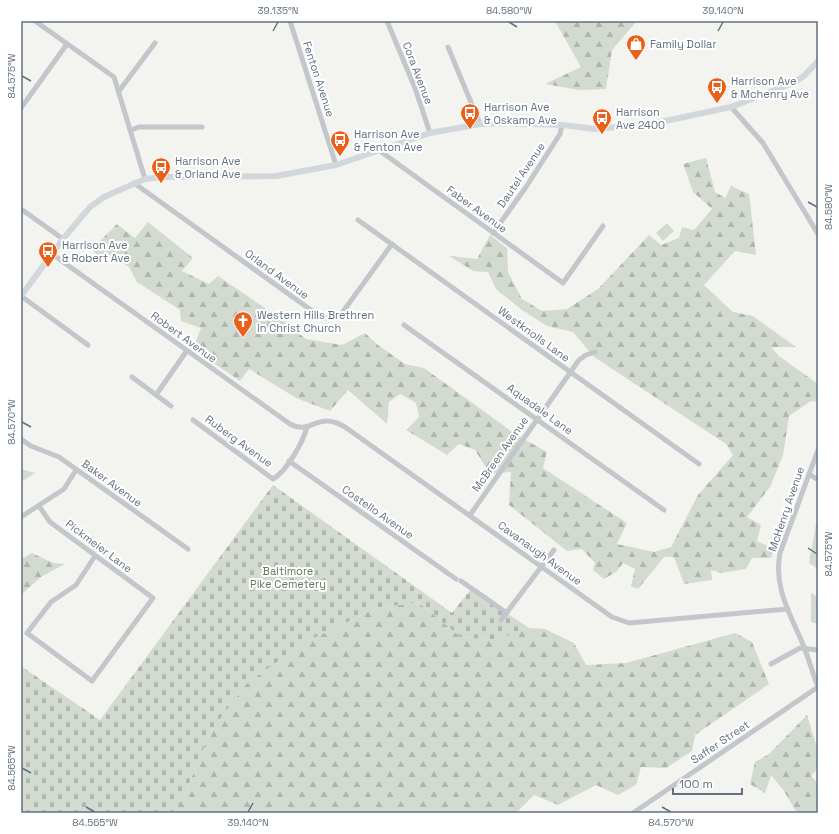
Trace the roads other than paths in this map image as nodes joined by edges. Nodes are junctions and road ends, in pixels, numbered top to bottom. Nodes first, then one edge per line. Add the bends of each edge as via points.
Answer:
1 (35, 21) edge
2 (290, 21) edge
3 (387, 21) edge
4 (155, 43) dead end
5 (67, 44) junction
6 (448, 47) dead end
7 (818, 61) edge
8 (119, 91) junction
9 (732, 107) junction
10 (21, 108) edge
11 (480, 124) junction
12 (562, 125) junction
13 (202, 128) dead end
14 (130, 130) junction
15 (430, 134) junction
16 (380, 151) junction
17 (336, 165) junction
18 (145, 179) junction
19 (134, 183) junction
20 (21, 209) edge
21 (358, 220) dead end
22 (603, 226) dead end
23 (493, 233) junction
24 (818, 234) edge
25 (63, 239) junction
26 (392, 244) junction
27 (52, 254) junction
28 (21, 296) edge
29 (404, 325) dead end
30 (88, 345) dead end
31 (186, 352) junction
32 (595, 352) dead end
33 (570, 372) junction
34 (132, 378) dead end
35 (156, 395) junction
36 (171, 406) dead end
37 (536, 419) junction
38 (193, 420) dead end
39 (307, 427) junction
40 (21, 439) edge
41 (818, 450) edge
42 (289, 461) junction
43 (699, 464) dead end
44 (76, 470) junction
45 (809, 474) junction
46 (818, 480) edge
47 (39, 506) junction
48 (664, 510) dead end
49 (470, 515) junction
50 (21, 517) edge
51 (188, 549) dead end
52 (554, 550) dead end
53 (95, 556) junction
54 (542, 567) junction
55 (456, 579) dead end
56 (461, 581) dead end
57 (788, 609) junction
58 (507, 613) junction
59 (501, 620) dead end
60 (805, 648) junction
61 (818, 650) edge
62 (771, 664) dead end
63 (818, 687) edge
64 (633, 813) edge

1 - 5 street
2 - 17 street, Fenton Avenue
3 - 15 street, Cora Avenue
4 - 8 street
5 - 8 street via 114,77
5 - 10 street
6 - 11 street
7 - 9 main road via 804,76 793,83
8 - 14 street
9 - 12 main road via 633,127 595,128
9 - 24 street via 763,143
11 - 12 main road
11 - 15 main road
12 - 23 street, Dautel Avenue via 560,134
13 - 14 street via 139,127
14 - 18 street
15 - 16 main road
16 - 17 main road
16 - 23 street, Faber Avenue
17 - 18 main road via 265,177
18 - 19 main road
19 - 25 main road via 104,197 90,207
19 - 26 street, Orland Avenue via 322,318 331,318 342,313
20 - 25 street
21 - 26 street, Westknolls Lane
22 - 23 street, Faber Avenue via 563,283
25 - 27 main road
26 - 33 street, Westknolls Lane
27 - 28 main road
27 - 31 street, Robert Avenue
28 - 30 street
29 - 37 street, Aquadale Lane
31 - 35 street
31 - 39 street, Robert Avenue via 290,424 298,428
32 - 33 street, McBreen Avenue via 582,357
33 - 37 street, McBreen Avenue
33 - 43 street, Westknolls Lane
34 - 35 street
35 - 36 street
37 - 48 street, Aquadale Lane
37 - 49 street, McBreen Avenue
38 - 42 street, Ruberg Avenue via 273,479 280,475
39 - 42 street via 304,437
39 - 49 street, Cavanaugh Avenue via 322,420 339,423
40 - 44 street, Baker Avenue via 31,446 59,456
41 - 45 street, McHenry Avenue
42 - 55 street, Costello Avenue
44 - 47 street via 64,489
44 - 51 street, Baker Avenue
45 - 46 street
45 - 57 street, McHenry Avenue via 779,562 779,587
47 - 50 street
47 - 53 street, Pickmeier Lane via 50,522
49 - 54 street, Cavanaugh Avenue
52 - 54 street
53 - 53 street, Pickmeier Lane via 153,598 92,681 26,633 51,602 76,585
54 - 57 street, Cavanaugh Avenue via 612,617 628,623
54 - 58 street
56 - 58 street
57 - 60 street, McHenry Avenue
58 - 59 street
60 - 61 street
60 - 62 street via 796,650
60 - 63 street, McHenry Avenue
63 - 64 street, Saffer Street

